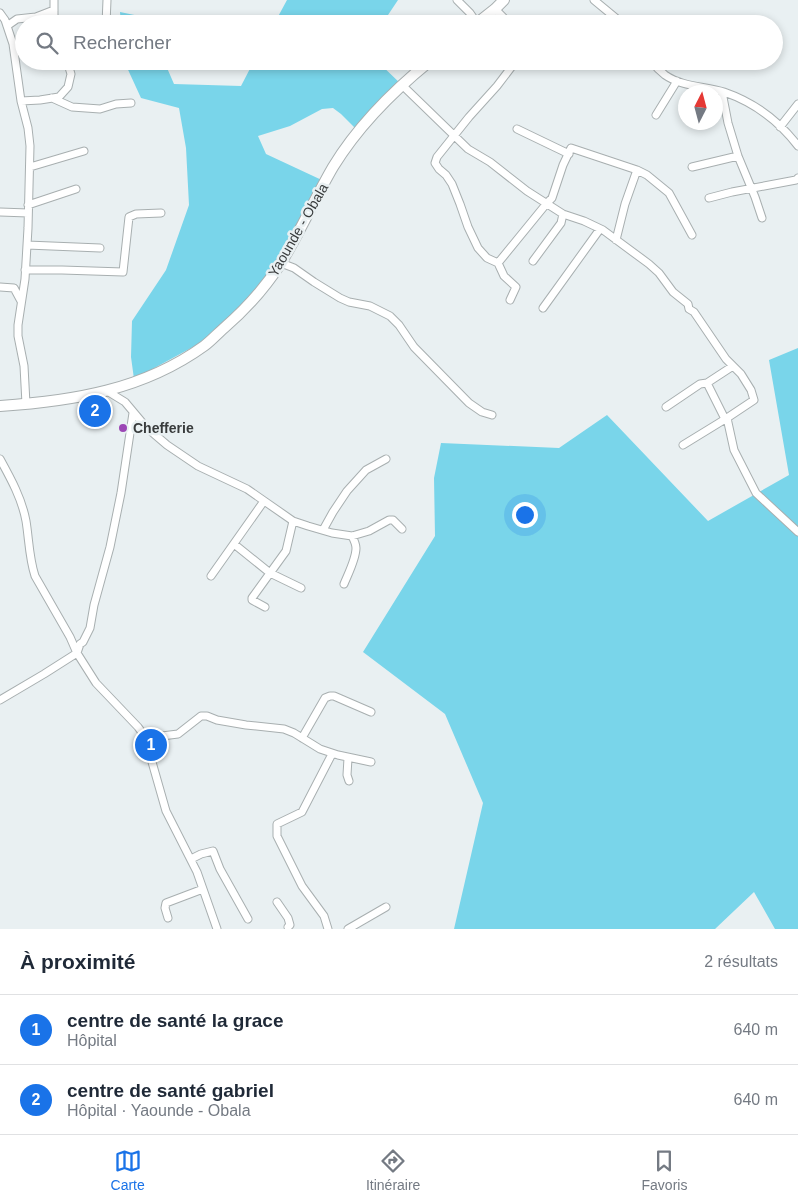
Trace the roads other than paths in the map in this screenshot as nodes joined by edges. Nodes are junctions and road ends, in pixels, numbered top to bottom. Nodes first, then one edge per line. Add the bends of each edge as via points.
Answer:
1 (54, 0) edge
2 (107, 0) edge
3 (457, 0) edge
4 (504, 0) edge
5 (594, 0) edge
6 (496, 9) junction
7 (54, 10) junction
8 (0, 13) edge
9 (41, 15) edge
10 (55, 15) edge
11 (106, 15) edge
12 (471, 15) edge
13 (488, 15) edge
14 (502, 15) edge
15 (612, 15) edge
16 (15, 20) edge
17 (7, 26) junction
18 (15, 63) edge
19 (16, 70) edge
20 (70, 70) edge
21 (420, 70) edge
22 (509, 70) edge
23 (660, 70) edge
24 (677, 81) junction
25 (402, 85) junction
26 (690, 85) edge
27 (723, 92) edge
28 (723, 97) edge
29 (52, 98) junction
30 (21, 101) junction
31 (130, 102) dead end
32 (798, 104) edge
33 (656, 114) dead end
34 (780, 127) junction
35 (517, 129) dead end
36 (455, 136) junction
37 (798, 146) edge
38 (84, 151) dead end
39 (569, 154) junction
40 (738, 156) junction
41 (30, 167) junction
42 (692, 167) dead end
43 (637, 170) junction
44 (798, 178) edge
45 (752, 188) junction
46 (76, 189) dead end
47 (709, 198) dead end
48 (547, 203) junction
49 (28, 209) junction
50 (0, 212) edge
51 (161, 214) dead end
52 (563, 214) junction
53 (762, 218) dead end
54 (600, 228) junction
55 (692, 236) dead end
56 (616, 240) junction
57 (27, 245) junction
58 (100, 248) dead end
59 (533, 261) dead end
60 (281, 263) junction
61 (498, 263) junction
62 (26, 270) junction
63 (0, 287) edge
64 (510, 300) dead end
65 (21, 302) junction
66 (543, 308) dead end
67 (733, 366) junction
68 (707, 383) junction
69 (107, 391) junction
70 (26, 404) junction
71 (0, 406) edge
72 (666, 407) dead end
73 (133, 413) junction
74 (492, 415) dead end
75 (726, 418) junction
76 (684, 445) dead end
77 (0, 459) edge
78 (386, 459) dead end
79 (264, 501) junction
80 (798, 518) edge
81 (293, 521) junction
82 (790, 523) junction
83 (402, 529) dead end
84 (324, 530) junction
85 (798, 532) edge
86 (352, 536) junction
87 (234, 544) junction
88 (270, 573) junction
89 (211, 576) dead end
90 (344, 584) dead end
91 (301, 588) dead end
92 (265, 607) dead end
93 (77, 653) junction
94 (0, 700) edge
95 (371, 712) dead end
96 (146, 738) junction
97 (302, 738) junction
98 (332, 754) junction
99 (348, 758) junction
100 (371, 762) dead end
101 (349, 781) dead end
102 (191, 859) junction
103 (203, 889) junction
104 (277, 902) dead end
105 (386, 907) dead end
106 (168, 918) dead end
107 (248, 919) dead end
108 (288, 928) dead end
109 (217, 929) edge
110 (328, 929) edge
111 (348, 929) edge

1 - 7 street
2 - 11 street
3 - 12 street
4 - 6 highway
5 - 15 street
6 - 13 highway
6 - 14 street
7 - 9 street
7 - 10 street
8 - 17 street
16 - 17 street
17 - 18 street
19 - 30 street
20 - 29 street via 68,87 59,97
21 - 25 highway, Yaounde - Obala
22 - 36 street
23 - 24 street
24 - 26 street
24 - 33 street
25 - 36 street
25 - 60 highway, Yaounde - Obala via 347,146
27 - 34 street via 761,110
28 - 40 street
29 - 30 street
29 - 31 street via 72,107 100,109
30 - 41 street via 28,128
32 - 34 street
34 - 37 street
35 - 39 street
36 - 48 street via 468,149
36 - 61 street via 435,164 452,184 478,248 487,258
38 - 41 street
39 - 43 street via 571,148
39 - 48 street via 552,198
40 - 42 street
40 - 45 street
41 - 49 street
43 - 55 street via 669,193
43 - 56 street
44 - 45 street
45 - 47 street
45 - 53 street
46 - 49 street
48 - 52 street
48 - 61 street
49 - 50 street
49 - 57 street
51 - 62 street via 129,217 123,272
52 - 54 street
52 - 59 street via 561,223
54 - 56 street
54 - 66 street
56 - 67 street via 659,273 673,292 688,304
57 - 58 street
57 - 62 street
60 - 69 highway, Yaounde - Obala via 242,312 204,346 168,368
60 - 74 street via 340,298 370,306 390,316 414,347 469,403
61 - 64 street via 504,276 516,287
62 - 65 street
63 - 65 street via 14,288
65 - 70 street via 18,336
67 - 68 street
67 - 75 street via 751,390 754,400
68 - 72 street via 700,384
68 - 75 street
69 - 70 highway, Yaounde - Obala
69 - 73 street via 125,402
70 - 71 highway, Yaounde - Obala
73 - 79 street via 155,436 183,456
73 - 93 street via 110,548 90,628
75 - 76 street
75 - 82 street via 734,450 756,493
77 - 93 street via 23,506 35,576
78 - 84 street via 370,467 353,484 332,512
79 - 81 street
79 - 87 street
80 - 82 street
81 - 84 street
81 - 88 street via 286,550
82 - 85 street
83 - 86 street via 389,520
84 - 86 street
86 - 90 street via 356,551
87 - 88 street
87 - 89 street
88 - 91 street
88 - 92 street via 252,598
93 - 94 street
93 - 96 street via 96,683
95 - 97 street via 328,696
96 - 97 street via 178,734 202,716 284,729
96 - 102 street via 166,811
97 - 98 street
98 - 99 street
98 - 110 street via 302,812 278,824 277,836 302,886 324,916
99 - 100 street
99 - 101 street
102 - 103 street
102 - 107 street via 213,851
103 - 106 street via 166,903
103 - 109 street
104 - 108 street via 288,918
105 - 111 street

